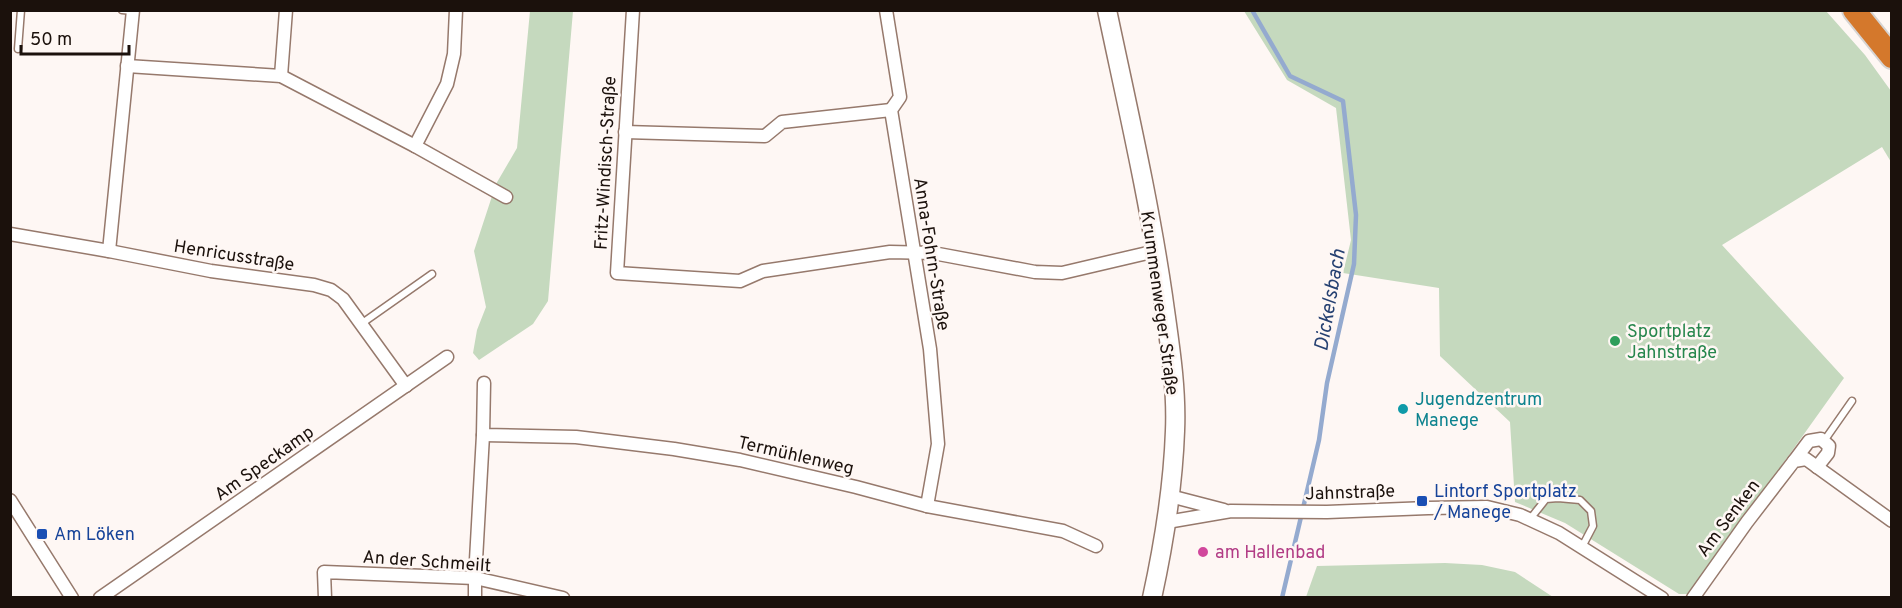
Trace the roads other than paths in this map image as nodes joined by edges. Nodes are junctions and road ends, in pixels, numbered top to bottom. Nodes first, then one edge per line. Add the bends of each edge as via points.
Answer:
1 (21, 10) edge
2 (286, 10) edge
3 (456, 10) edge
4 (633, 10) edge
5 (886, 10) edge
6 (1107, 10) edge
7 (1854, 10) edge
8 (129, 11) edge
9 (18, 49) dead end
10 (1892, 57) edge
11 (127, 66) junction
12 (281, 76) junction
13 (891, 110) junction
14 (625, 132) junction
15 (415, 146) junction
16 (506, 197) dead end
17 (10, 234) edge
18 (109, 251) junction
19 (1156, 251) junction
20 (913, 253) junction
21 (432, 274) dead end
22 (361, 324) junction
23 (447, 357) dead end
24 (484, 383) dead end
25 (406, 386) junction
26 (1852, 401) dead end
27 (483, 435) junction
28 (1824, 441) junction
29 (1794, 462) junction
30 (1817, 467) junction
31 (1170, 496) junction
32 (10, 500) edge
33 (927, 506) junction
34 (1231, 511) junction
35 (1530, 519) junction
36 (1892, 521) edge
37 (1167, 522) junction
38 (1096, 546) dead end
39 (1582, 547) junction
40 (475, 578) junction
41 (72, 597) edge
42 (100, 597) edge
43 (325, 597) edge
44 (475, 597) edge
45 (562, 597) edge
46 (1152, 597) edge
47 (1662, 597) edge
48 (1693, 597) edge

1 - 9 lane
2 - 12 street
3 - 15 street via 454,54 447,84
4 - 14 street, Fritz-Windisch-Straße
5 - 13 street, Anna-Fohrn-Straße via 900,97
6 - 19 main road, Krummenweger Straße
7 - 10 highway
8 - 11 street
11 - 12 street
11 - 18 street
12 - 15 street
13 - 14 street via 782,122 765,136
13 - 20 street, Anna-Fohrn-Straße
14 - 20 street, Fritz-Windisch-Straße via 617,273 740,281 763,271 890,252
15 - 16 street
17 - 18 street, Henricusstraße
18 - 22 street, Henricusstraße via 211,271 314,285 344,299
19 - 20 street, Fritz-Windisch-Straße via 1062,273
19 - 31 main road, Krummenweger Straße via 1174,392
20 - 33 street, Anna-Fohrn-Straße via 930,349 939,444
21 - 22 lane
22 - 25 street, Henricusstraße
23 - 25 street, Am Speckamp
24 - 27 street
25 - 42 street, Am Speckamp
26 - 28 lane
27 - 33 street, Termühlenweg via 576,436 674,449 740,460
27 - 40 street
28 - 29 street, Am Senken via 1809,441
28 - 30 street via 1829,446 1828,453
29 - 30 street via 1806,459
29 - 48 street, Am Senken
30 - 36 street
31 - 34 street, Jahnstraße
31 - 37 main road, Krummenweger Straße
32 - 41 street
33 - 38 street, Termühlenweg via 1063,531
34 - 35 street, Jahnstraße via 1487,507
34 - 37 street, Jahnstraße
35 - 39 street, Jahnstraße
35 - 39 lane via 1546,499 1580,500 1592,511 1593,526
37 - 46 main road, Krummenweger Straße
39 - 47 street, Jahnstraße
40 - 43 street, An der Schmeilt via 324,572
40 - 44 street
40 - 45 street, An der Schmeilt

